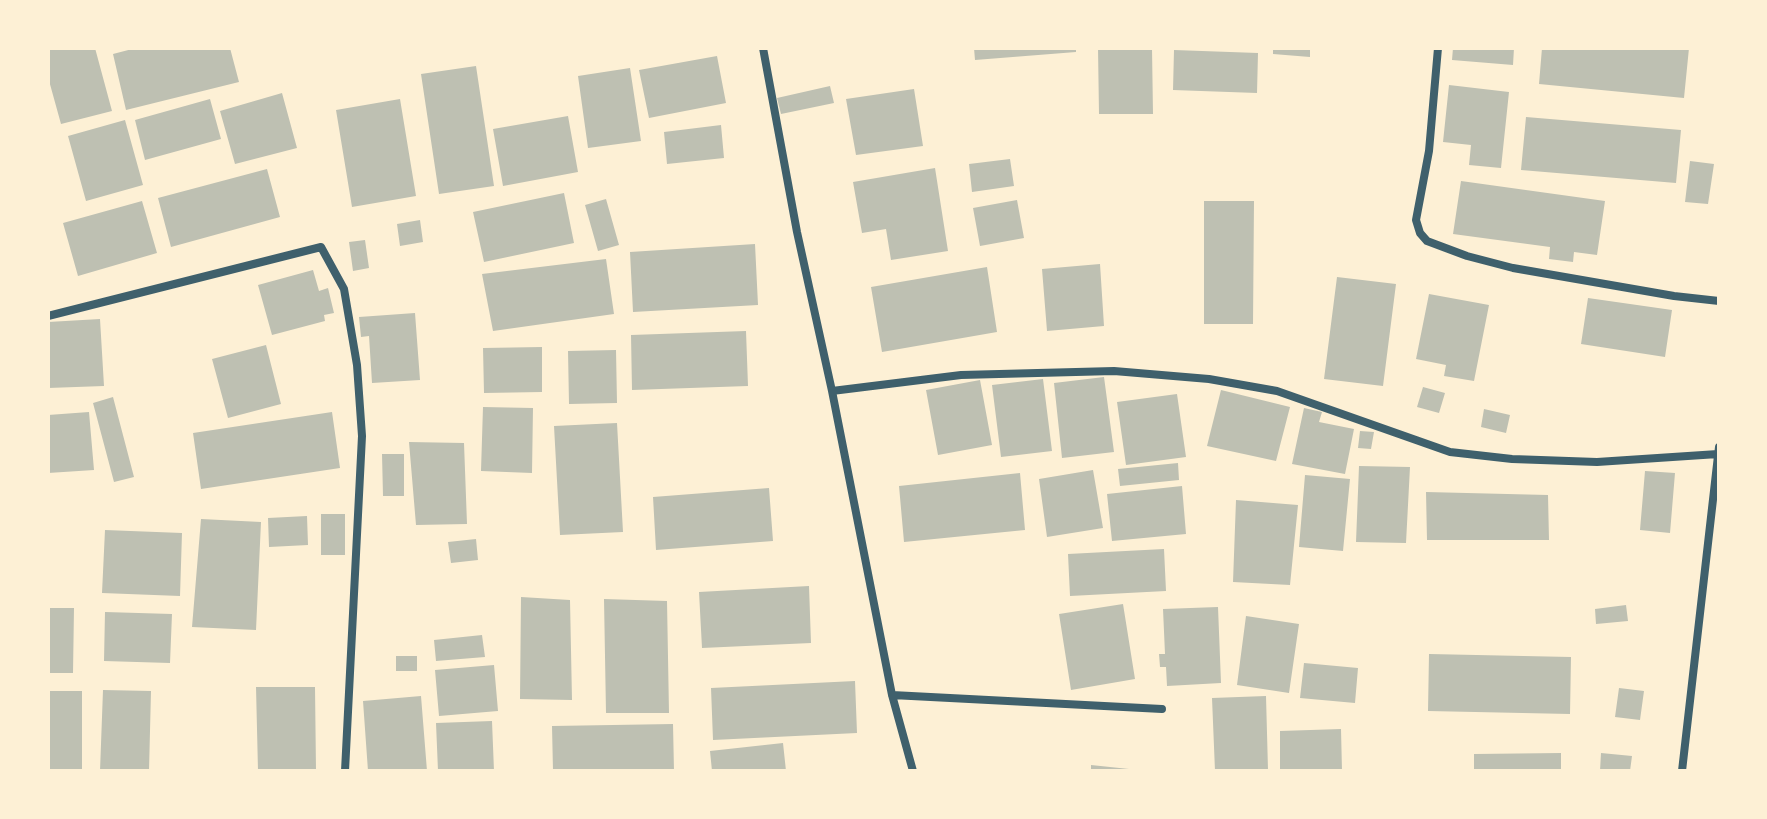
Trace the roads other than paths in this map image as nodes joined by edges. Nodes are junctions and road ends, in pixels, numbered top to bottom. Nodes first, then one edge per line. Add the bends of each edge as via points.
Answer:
1 (763, 48) edge
2 (1438, 48) edge
3 (1719, 301) edge
4 (48, 316) edge
5 (832, 391) junction
6 (1719, 447) edge
7 (1718, 454) edge
8 (892, 695) junction
9 (1162, 709) dead end
10 (345, 771) edge
11 (913, 771) edge
12 (1682, 771) edge

1 - 5 street
2 - 3 street via 1429,151 1416,220 1427,241 1513,268
4 - 10 street via 321,247 344,289 362,436
5 - 7 street via 961,375 1114,371 1277,391 1450,452 1597,462
5 - 8 street
6 - 7 street
7 - 12 street
8 - 9 street
8 - 11 street

